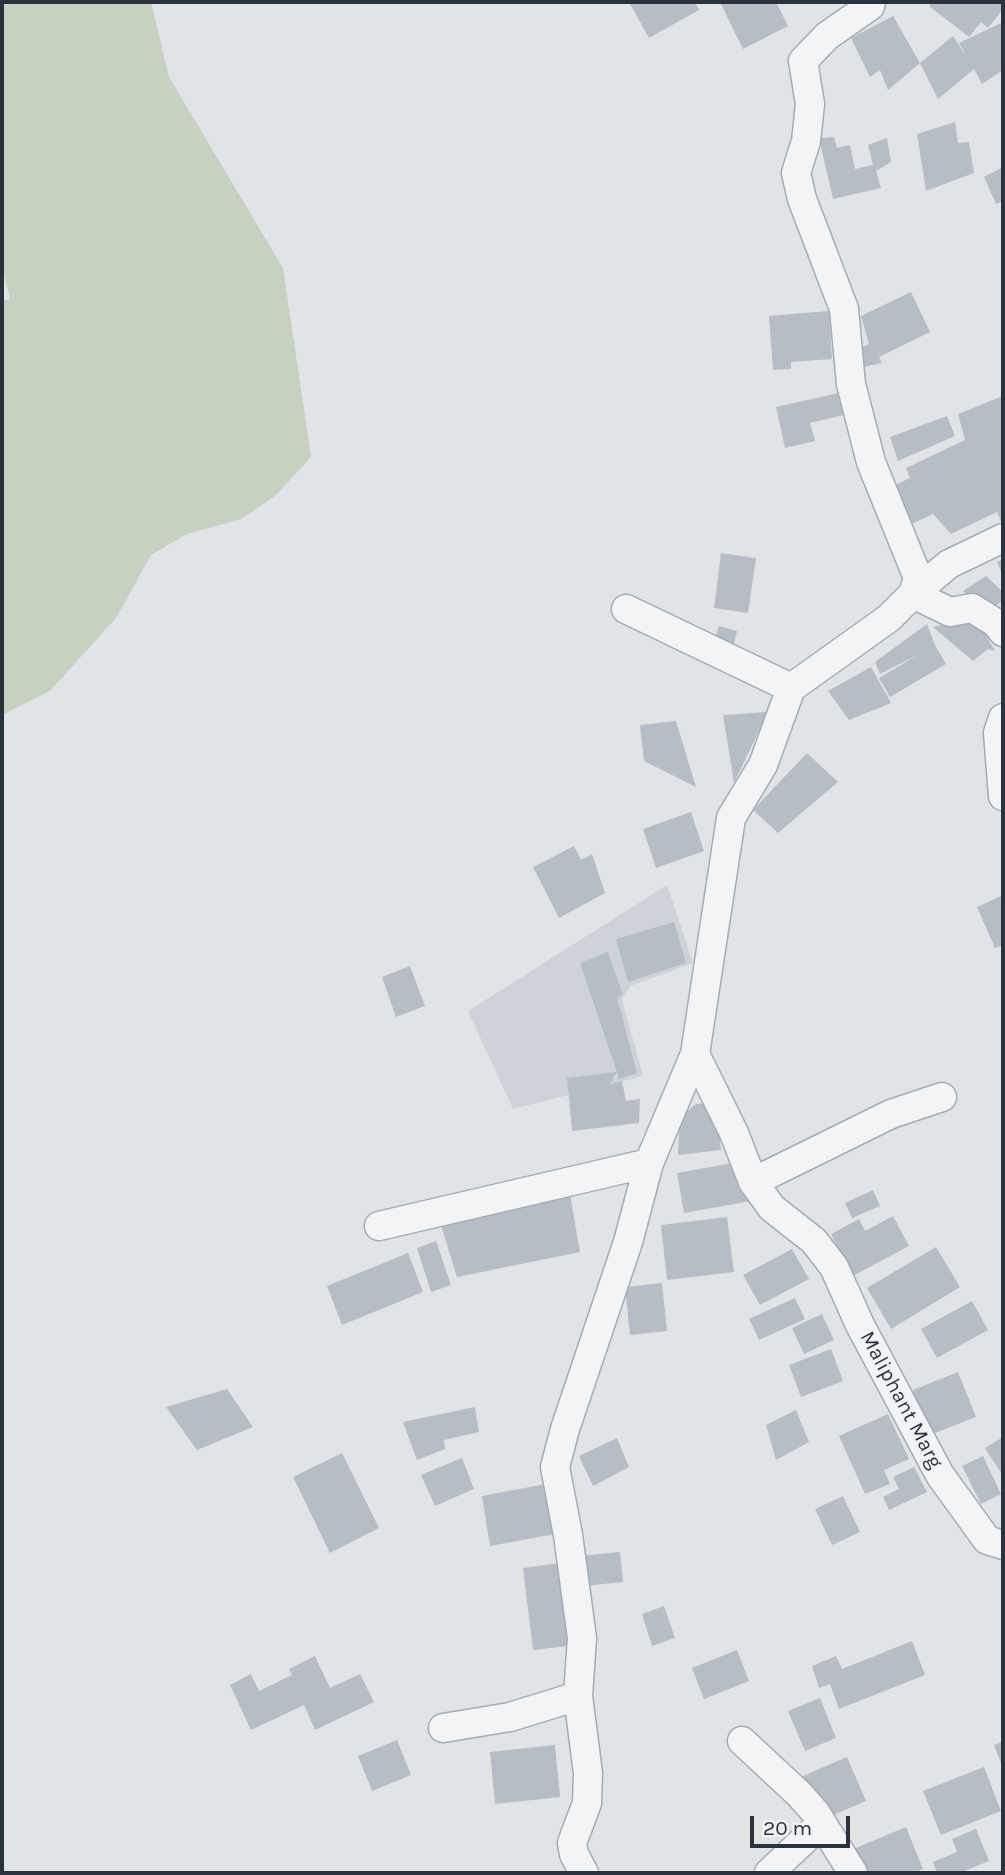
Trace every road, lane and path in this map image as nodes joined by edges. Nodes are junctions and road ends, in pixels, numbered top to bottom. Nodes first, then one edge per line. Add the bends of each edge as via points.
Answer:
1 (871, 2) edge
2 (1003, 538) edge
3 (914, 594) junction
4 (625, 609) dead end
5 (1003, 632) edge
6 (791, 688) junction
7 (1003, 718) edge
8 (1003, 796) edge
9 (695, 1054) junction
10 (942, 1097) dead end
11 (649, 1163) junction
12 (754, 1182) junction
13 (379, 1226) dead end
14 (1003, 1545) edge
15 (578, 1696) junction
16 (443, 1728) dead end
17 (742, 1741) dead end
18 (822, 1823) junction
19 (584, 1873) edge
20 (769, 1873) edge
21 (853, 1873) edge

1 - 3 street via 803,61 810,104 796,173 844,309 851,384 871,462 918,578
2 - 3 street via 949,564
3 - 5 street via 950,612 972,608
3 - 6 street via 889,618
4 - 6 street
6 - 9 street via 763,765 731,818
7 - 8 street via 998,733
9 - 11 street
9 - 12 street, Maliphant Marg
10 - 12 street via 891,1114
11 - 13 street
11 - 15 street via 555,1467 582,1638
12 - 14 street, Maliphant Marg via 772,1208 814,1241 834,1267 940,1475 987,1540
15 - 16 street via 510,1717
15 - 19 street via 588,1773 587,1803 572,1843
17 - 18 street via 799,1794
18 - 20 street
18 - 21 street

